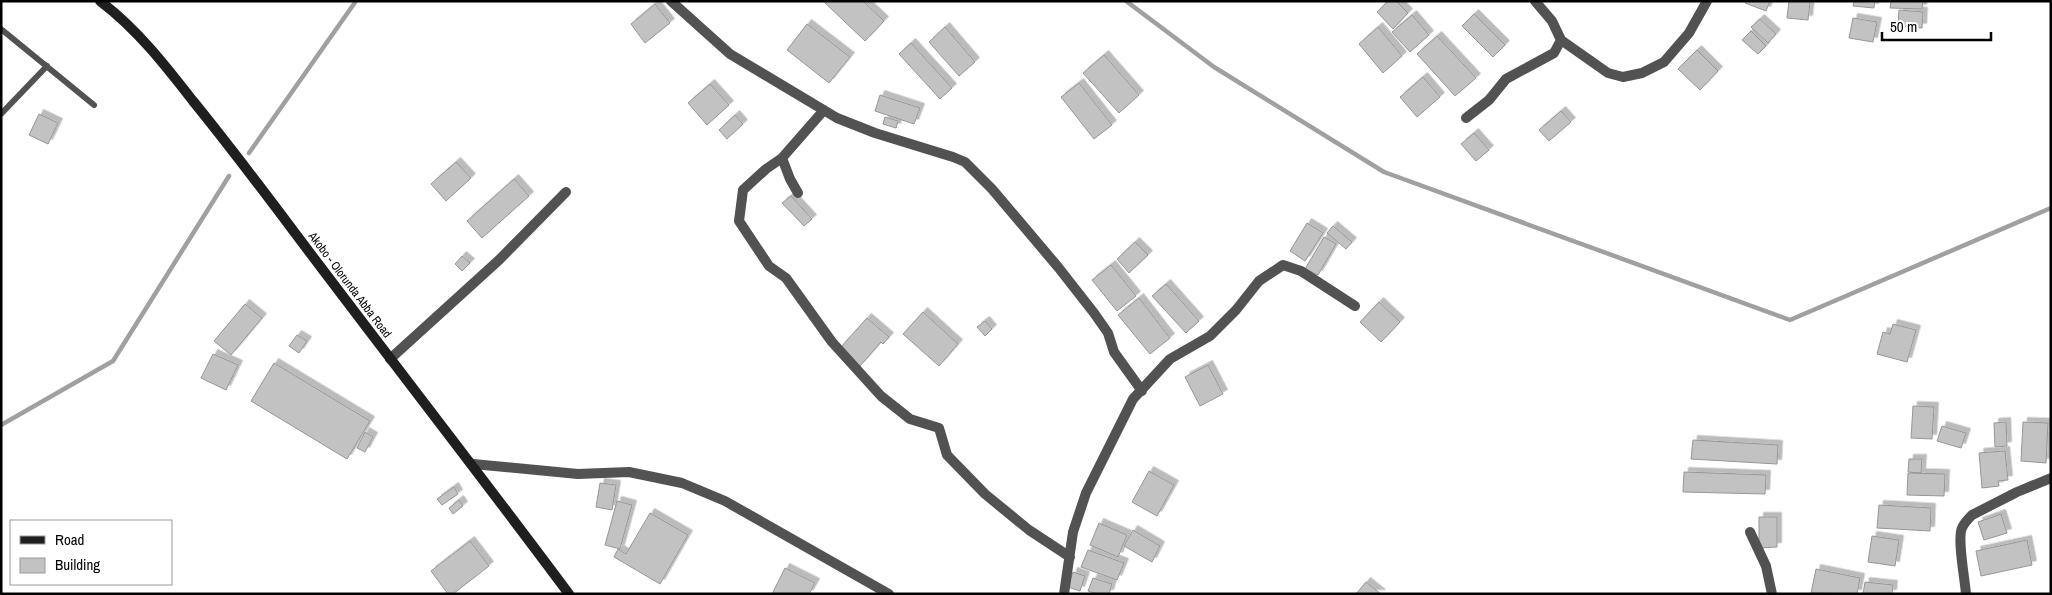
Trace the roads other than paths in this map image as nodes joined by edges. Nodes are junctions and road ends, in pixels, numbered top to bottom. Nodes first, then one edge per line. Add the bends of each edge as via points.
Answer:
1 (100, 1) edge
2 (671, 1) edge
3 (1535, 1) edge
4 (1707, 1) edge
5 (1, 29) edge
6 (1562, 40) junction
7 (47, 66) junction
8 (94, 105) dead end
9 (824, 110) junction
10 (1, 114) edge
11 (1466, 118) dead end
12 (782, 158) junction
13 (566, 192) dead end
14 (798, 193) dead end
15 (1355, 306) dead end
16 (390, 359) junction
17 (1142, 391) junction
18 (473, 464) junction
19 (2051, 478) edge
20 (1750, 532) dead end
21 (1070, 557) junction
22 (569, 594) edge
23 (889, 594) edge
24 (1064, 594) edge
25 (1772, 594) edge
26 (1966, 594) edge

1 - 16 main road, Akobo - Olorunda Abba Road via 149,46 186,91
2 - 9 street via 730,54
3 - 6 street via 1552,21
4 - 6 street via 1689,33 1664,62 1642,73 1623,77 1608,72
5 - 7 lane
6 - 11 street via 1554,53 1506,80 1489,100
7 - 8 lane
7 - 10 lane
9 - 12 street
9 - 17 street via 875,133 965,162 1040,245 1094,313 1108,333 1114,352
12 - 14 street
12 - 21 street via 743,190 739,221 769,266 786,278 832,342 881,396 910,419 939,428 947,455 985,494 1029,530
13 - 16 street via 499,260
15 - 17 street via 1302,271 1282,265 1259,281 1210,336 1170,359
16 - 18 main road, Akobo - Olorunda Abba Road
17 - 21 street via 1133,399 1086,493 1073,532
18 - 22 main road, Akobo - Olorunda Abba Road
18 - 23 street via 578,474 629,472 682,483 725,501
19 - 26 street via 2017,492 1967,520 1961,529 1960,539
20 - 25 street via 1766,566
21 - 24 street

